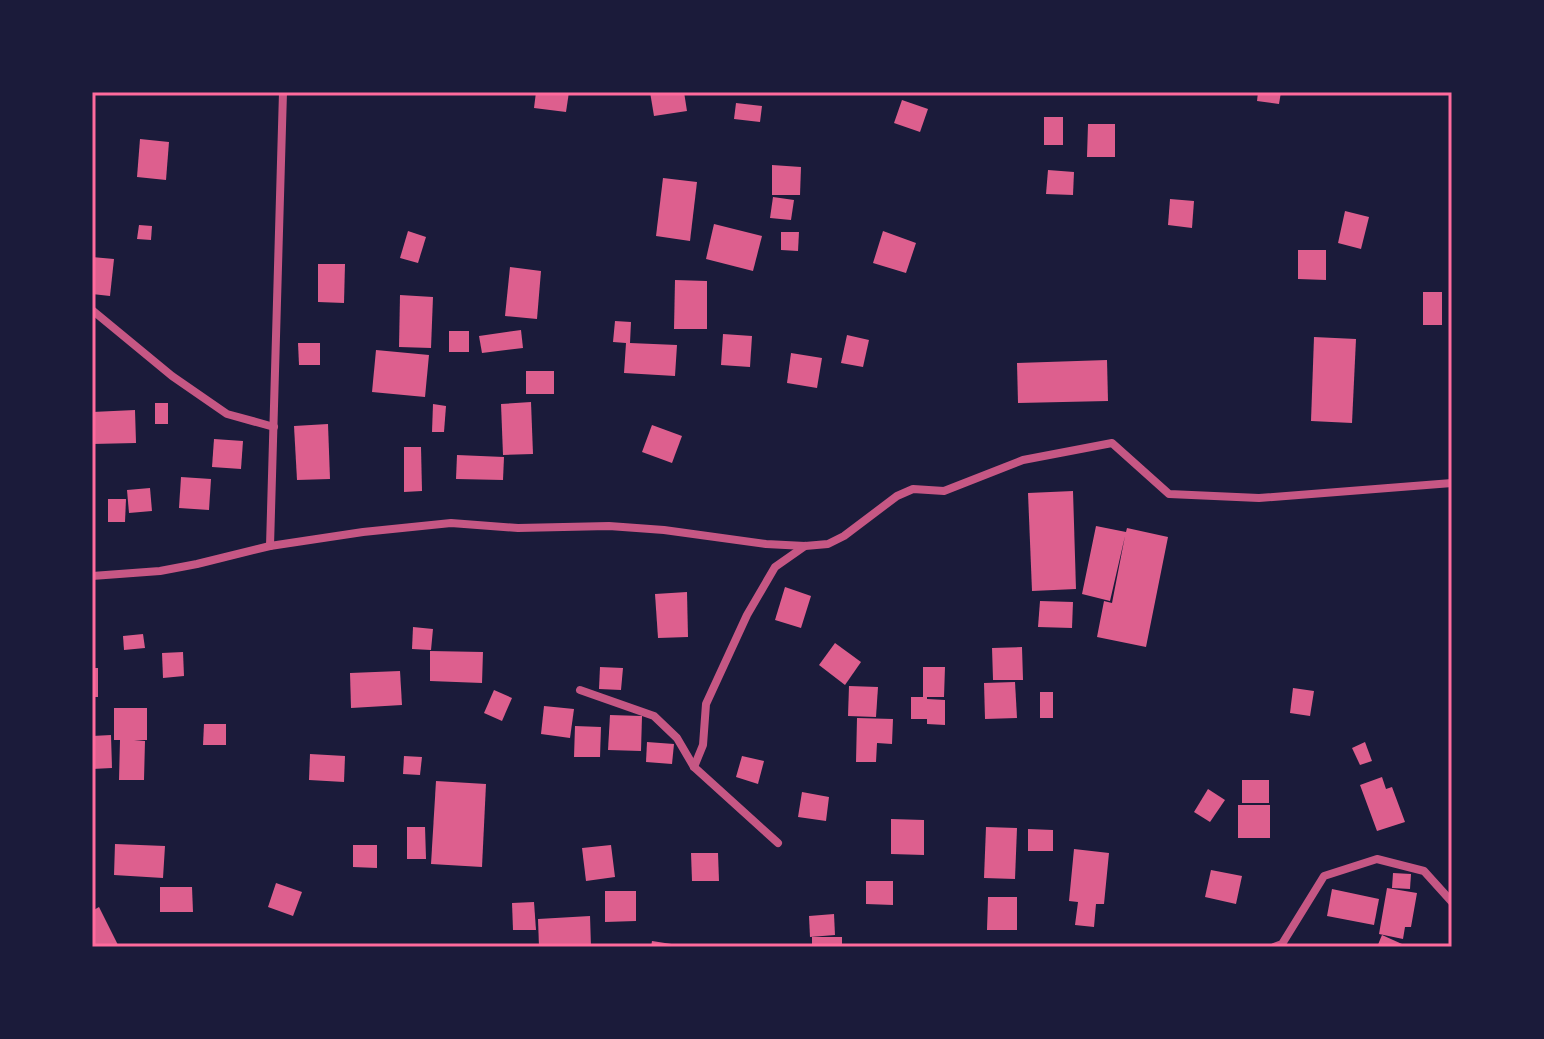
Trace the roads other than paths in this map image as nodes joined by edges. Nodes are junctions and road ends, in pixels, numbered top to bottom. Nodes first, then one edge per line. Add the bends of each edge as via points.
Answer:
1 (283, 92) edge
2 (92, 310) edge
3 (274, 427) junction
4 (1452, 483) edge
5 (270, 546) junction
6 (805, 546) junction
7 (92, 576) edge
8 (580, 690) dead end
9 (694, 767) junction
10 (778, 843) dead end
11 (1452, 902) edge
12 (1274, 947) edge

1 - 3 street
2 - 3 street via 227,414
3 - 5 street
4 - 6 street via 1259,498 1169,494 1112,443 1023,460 944,491 913,489 844,536
5 - 6 street via 451,523 609,526
5 - 7 street via 173,569
6 - 9 street via 775,567 747,615 706,704 703,745
8 - 9 street via 654,716 677,738
9 - 10 street
11 - 12 street via 1424,871 1377,859 1324,876 1282,944

